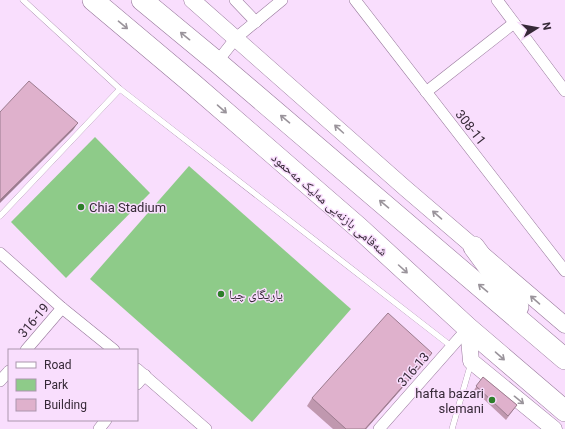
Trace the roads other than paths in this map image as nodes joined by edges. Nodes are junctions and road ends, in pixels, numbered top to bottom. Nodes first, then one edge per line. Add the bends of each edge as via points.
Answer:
1 (23, 0) edge
2 (93, 0) edge
3 (142, 0) edge
4 (192, 0) edge
5 (234, 0) edge
6 (282, 0) edge
7 (355, 0) edge
8 (497, 0) edge
9 (256, 22) junction
10 (514, 23) junction
11 (236, 38) junction
12 (217, 62) junction
13 (120, 89) junction
14 (565, 91) edge
15 (426, 92) junction
16 (0, 216) edge
17 (474, 247) junction
18 (0, 253) edge
19 (565, 271) edge
20 (62, 308) junction
21 (565, 325) edge
22 (468, 328) junction
23 (538, 335) junction
24 (451, 346) junction
25 (27, 349) edge
26 (113, 349) edge
27 (565, 359) edge
28 (471, 361) junction
29 (8, 371) edge
30 (141, 372) edge
31 (0, 381) edge
32 (565, 412) edge
33 (105, 421) edge
34 (99, 429) edge
35 (206, 429) edge
36 (379, 429) edge
37 (452, 429) edge
38 (554, 429) edge

1 - 13 lane
2 -> 22 highway, شەقامی بازنەیی مەلیک مەحمود via 359,228
12 -> 3 highway
4 - 11 main road
5 - 9 street
6 - 9 street
7 - 15 street, 308-11
8 - 10 street
9 - 11 street
10 - 14 street
10 - 15 street
11 - 12 street
17 -> 11 main road
23 -> 12 highway
13 - 16 lane
13 - 24 lane
15 - 19 street, 308-11
21 -> 17 main road
17 - 23 highway
18 - 20 street
20 - 25 street, 316-19
20 - 26 street
22 - 24 street, 316-13
22 - 28 main road
22 -> 32 highway, شەقامی بازنەیی مەلیک مەحمود
23 - 27 highway
24 - 36 street, 316-13
28 - 37 lane
28 -> 38 main road
29 - 31 street
30 - 35 street
33 - 34 street

